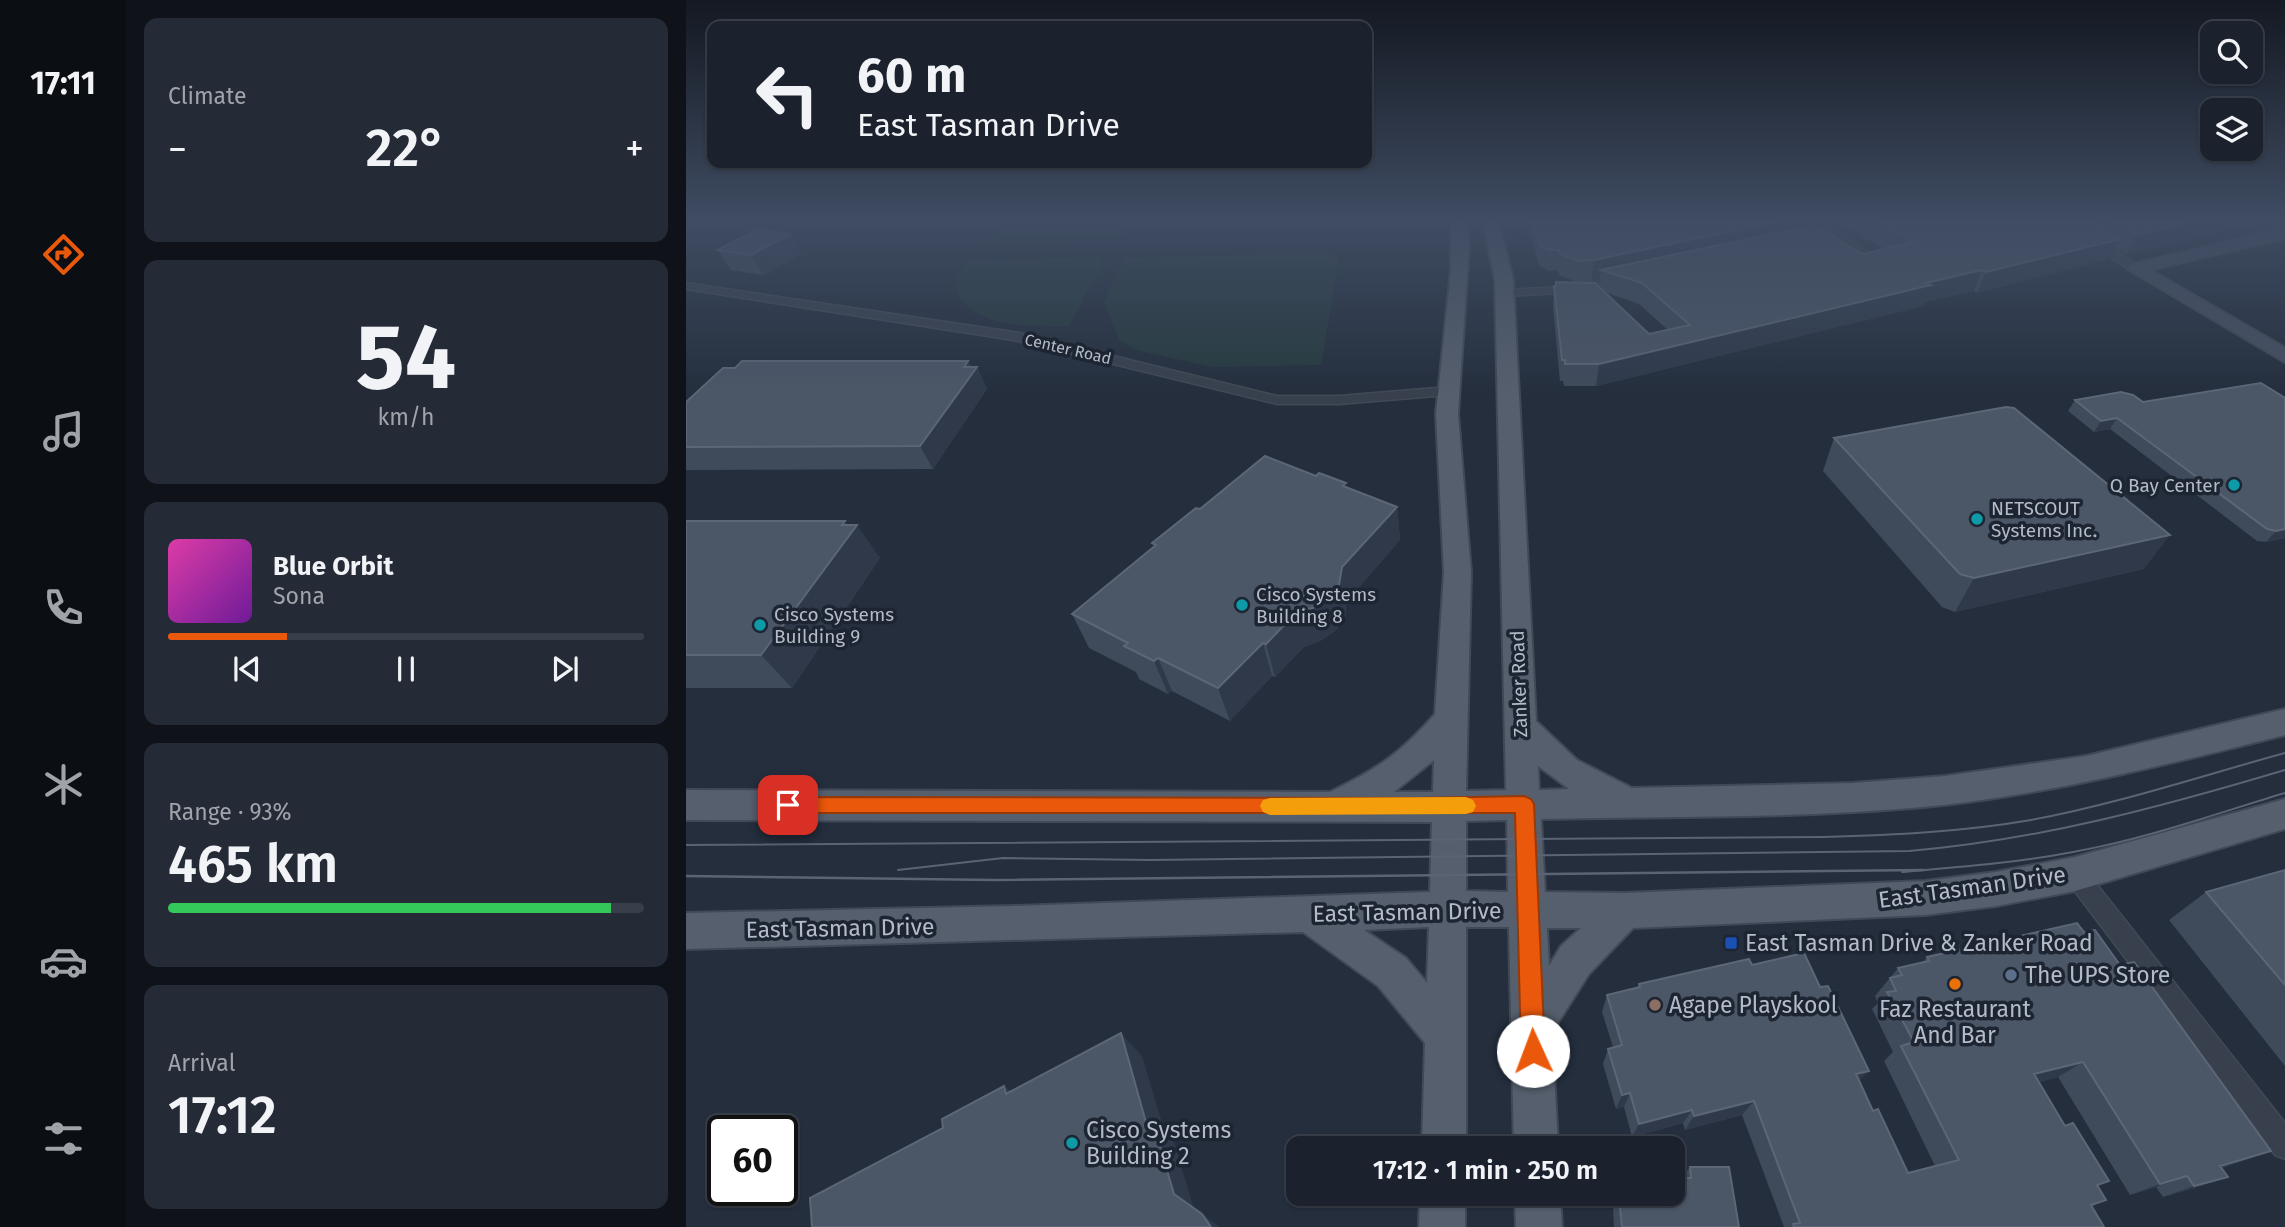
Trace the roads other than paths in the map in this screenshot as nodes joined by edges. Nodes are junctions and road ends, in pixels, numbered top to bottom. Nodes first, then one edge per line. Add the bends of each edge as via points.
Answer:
1 (1457, 279) edge
2 (1497, 279) edge
3 (1614, 279) edge
4 (2154, 279) edge
5 (1498, 285) junction
6 (686, 286) edge
7 (2285, 356) edge
8 (1448, 390) junction
9 (1449, 720) junction
10 (2285, 722) edge
11 (1521, 726) junction
12 (1629, 802) junction
13 (1524, 804) junction
14 (686, 805) edge
15 (1330, 806) junction
16 (1449, 806) junction
17 (2285, 814) edge
18 (2075, 874) junction
19 (1449, 909) junction
20 (1529, 909) junction
21 (1625, 911) junction
22 (1309, 914) junction
23 (686, 930) edge
24 (1532, 1027) junction
25 (1447, 1038) junction
26 (1444, 1136) edge
27 (1536, 1136) edge
28 (2285, 1145) edge
29 (1443, 1206) edge
30 (1538, 1206) edge
31 (1442, 1227) edge
32 (1539, 1227) edge

1 - 8 main road
2 - 5 main road, Zanker Road
3 - 5 street via 1564,290
4 - 7 street
5 - 11 main road, Zanker Road
6 - 8 street, Center Road via 1019,337 1277,400 1339,400
8 - 9 main road via 1457,536
9 - 15 main road via 1408,767 1375,788
9 - 16 main road
10 - 12 main road via 2086,770 1945,790 1853,798
11 - 12 main road via 1546,756 1575,779
11 - 13 main road, Zanker Road
12 - 13 main road
13 - 16 main road
13 - 20 main road, Zanker Road
14 - 15 main road
15 - 16 main road
16 - 19 main road
17 - 18 main road, East Tasman Drive
18 - 21 main road, East Tasman Drive via 1924,898
18 - 28 street
19 - 20 main road, East Tasman Drive
19 - 22 main road, East Tasman Drive
19 - 25 main road
20 - 21 main road, East Tasman Drive
20 - 24 main road, Zanker Road
21 - 24 main road via 1575,960
22 - 23 main road, East Tasman Drive
22 - 25 main road via 1392,972
24 - 27 main road, Zanker Road
25 - 26 main road
29 - 31 main road
30 - 32 main road

